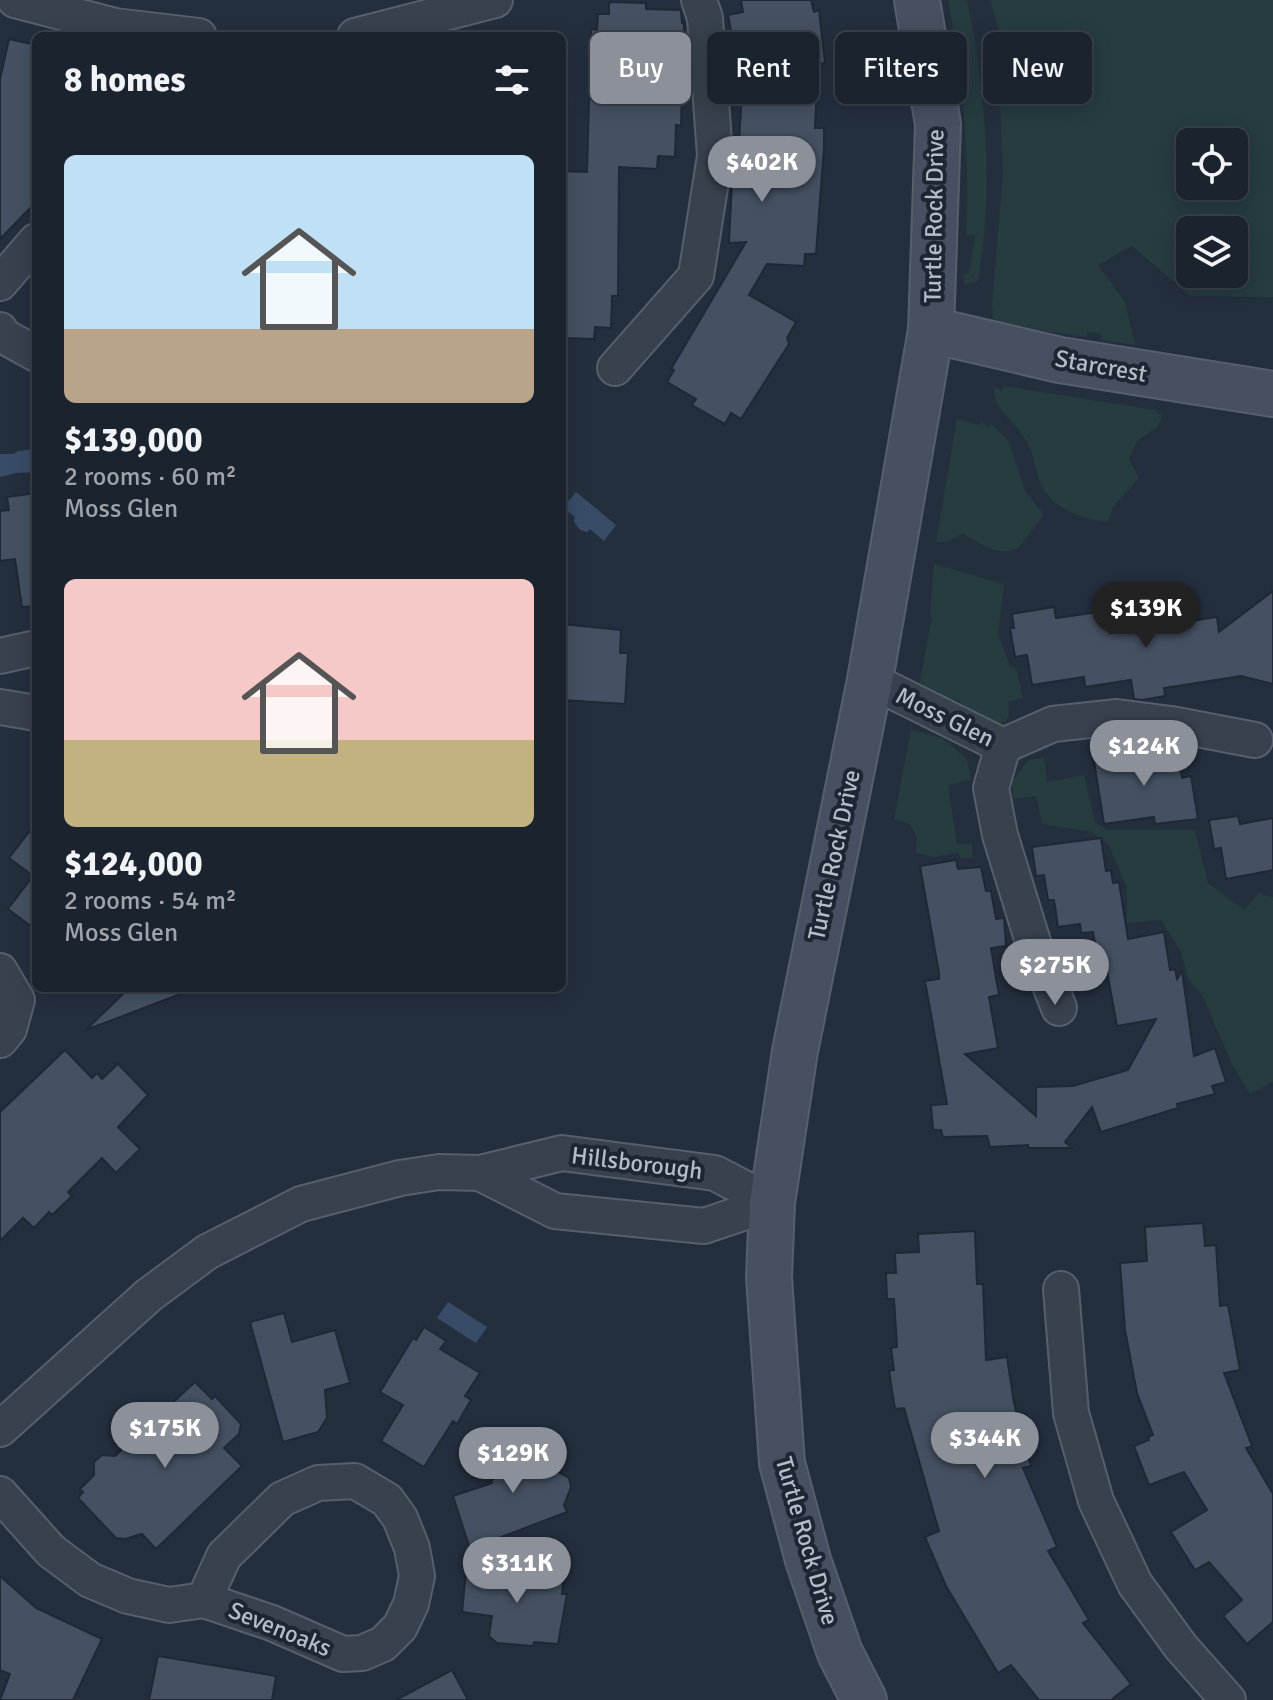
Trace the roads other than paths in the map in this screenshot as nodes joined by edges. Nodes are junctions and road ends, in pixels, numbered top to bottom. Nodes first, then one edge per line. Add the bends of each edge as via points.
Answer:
1 (15, 0) edge
2 (495, 0) edge
3 (699, 0) edge
4 (917, 0) edge
5 (114, 31) edge
6 (372, 32) edge
7 (32, 246) edge
8 (0, 283) edge
9 (0, 330) edge
10 (931, 330) junction
11 (32, 352) edge
12 (615, 368) dead end
13 (1273, 394) edge
14 (32, 649) edge
15 (0, 656) edge
16 (870, 680) junction
17 (0, 707) edge
18 (32, 712) edge
19 (1255, 740) dead end
20 (1003, 746) junction
21 (0, 971) edge
22 (1059, 1008) dead end
23 (0, 1040) edge
24 (480, 1173) junction
25 (772, 1203) junction
26 (1061, 1289) dead end
27 (0, 1429) edge
28 (0, 1494) edge
29 (204, 1600) junction
30 (864, 1700) edge
31 (1228, 1700) edge

1 - 5 street
2 - 6 street
3 - 12 street via 705,18 715,156 696,276
4 - 10 street, Turtle Rock Drive via 938,124
7 - 8 street
9 - 11 street
10 - 13 street, Starcrest via 1060,360
10 - 16 street, Turtle Rock Drive
14 - 15 street
16 - 20 street, Moss Glen
16 - 25 street, Turtle Rock Drive via 795,1051
17 - 18 street
19 - 20 street, Moss Glen via 1117,717 1053,724
20 - 22 street via 991,788 1000,835
21 - 23 street via 17,1000
24 - 25 street, Hillsborough via 562,1153 715,1173
24 - 25 street, Hillsborough via 555,1211 704,1226
24 - 27 street, Hillsborough via 400,1178 301,1204 219,1246 149,1295
25 - 30 street, Turtle Rock Drive via 769,1278 782,1463 821,1600
26 - 31 street via 1071,1413 1096,1501 1135,1584
28 - 29 street, Sevenoaks via 51,1551 90,1580 169,1605
29 - 29 street, Sevenoaks via 224,1556 282,1499 318,1483 355,1481 387,1500 412,1548 417,1576 411,1604 400,1627 383,1644 362,1653 343,1654

